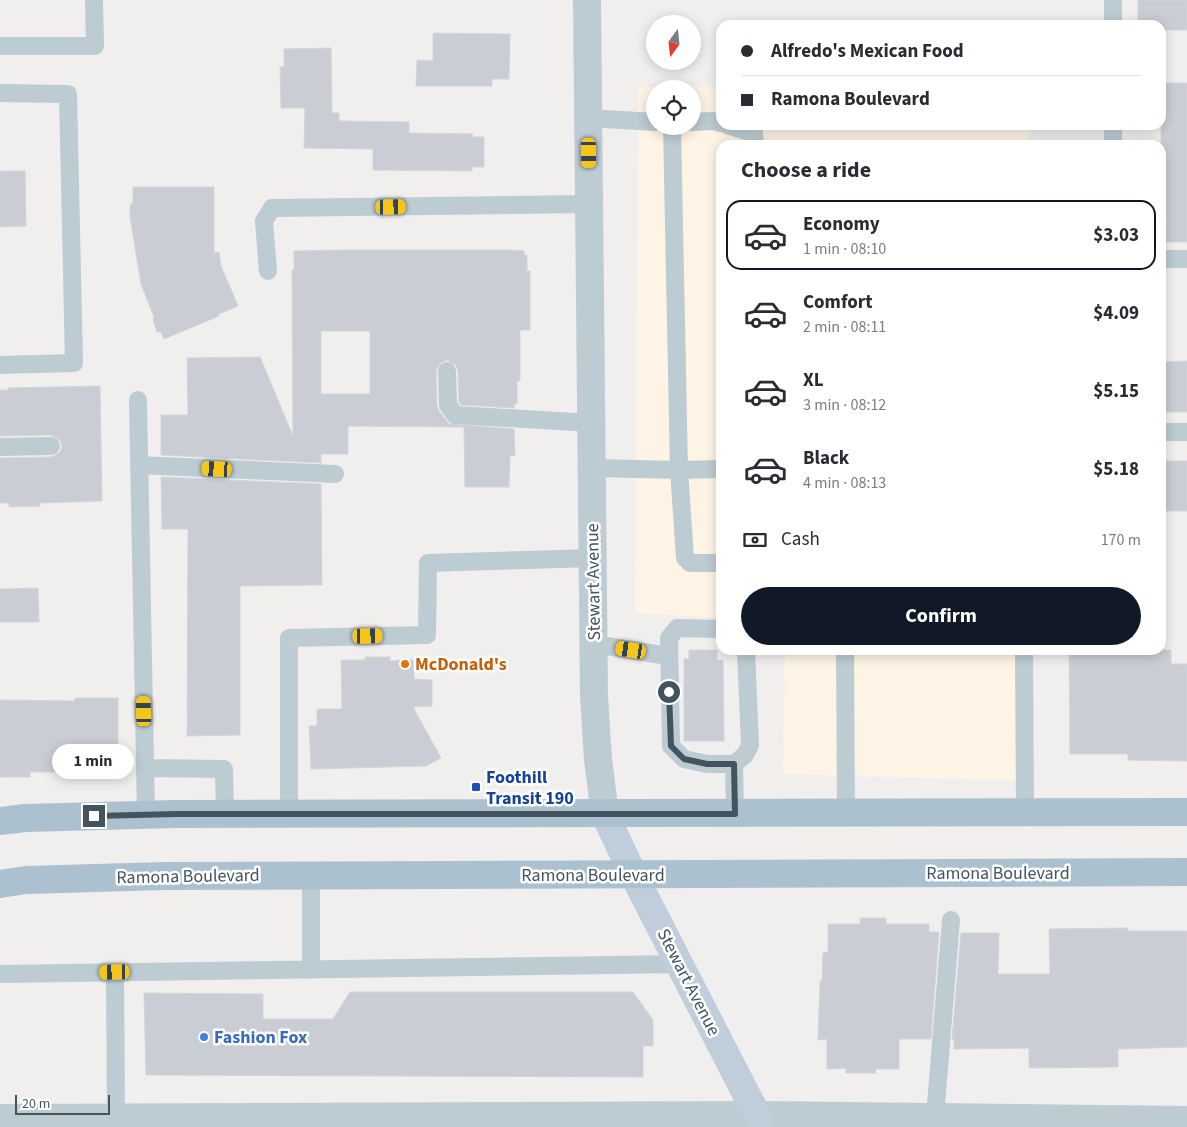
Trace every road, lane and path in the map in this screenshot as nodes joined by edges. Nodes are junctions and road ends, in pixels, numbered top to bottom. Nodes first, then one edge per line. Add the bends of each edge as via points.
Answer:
1 (94, 0) edge
2 (588, 0) edge
3 (1112, 0) edge
4 (1113, 20) edge
5 (0, 46) edge
6 (0, 93) edge
7 (588, 118) junction
8 (646, 121) edge
9 (701, 122) edge
10 (716, 122) edge
11 (744, 130) edge
12 (672, 135) edge
13 (755, 140) edge
14 (590, 204) junction
15 (1166, 259) edge
16 (1187, 259) edge
17 (268, 271) dead end
18 (0, 365) edge
19 (447, 371) dead end
20 (138, 400) dead end
21 (592, 423) junction
22 (1166, 432) edge
23 (1187, 432) edge
24 (51, 446) dead end
25 (0, 447) edge
26 (139, 466) junction
27 (592, 468) junction
28 (679, 470) junction
29 (716, 470) edge
30 (335, 474) dead end
31 (593, 558) junction
32 (716, 563) edge
33 (716, 629) edge
34 (594, 644) junction
35 (746, 655) edge
36 (845, 655) edge
37 (1024, 655) edge
38 (668, 656) junction
39 (734, 764) junction
40 (145, 768) junction
41 (1026, 812) junction
42 (1187, 812) edge
43 (846, 813) junction
44 (605, 814) junction
45 (735, 814) junction
46 (146, 815) junction
47 (225, 815) junction
48 (289, 815) junction
49 (0, 821) edge
50 (1187, 872) edge
51 (633, 874) junction
52 (311, 875) junction
53 (0, 884) edge
54 (952, 920) dead end
55 (680, 964) junction
56 (311, 970) junction
57 (115, 972) junction
58 (0, 974) edge
59 (935, 1117) junction
60 (0, 1118) edge
61 (116, 1118) junction
62 (1187, 1120) edge
63 (758, 1121) edge
64 (242, 1122) edge

1 - 5 lane via 95,46
2 - 7 street, Stewart Avenue
3 - 4 lane
6 - 18 lane via 68,94 74,363
7 - 8 lane
7 - 14 street, Stewart Avenue
9 - 10 lane
11 - 13 lane via 754,133
12 - 28 lane
14 - 17 lane via 272,208 264,221
14 - 21 street, Stewart Avenue
15 - 16 lane
19 - 21 lane via 448,405 455,415
20 - 26 lane
21 - 27 street, Stewart Avenue
22 - 23 lane
24 - 25 lane
26 - 30 lane
26 - 40 lane
27 - 28 lane
27 - 31 street, Stewart Avenue
28 - 29 lane
28 - 32 lane via 685,558 690,563
31 - 34 street, Stewart Avenue
31 - 48 lane via 428,564 427,635 289,638
33 - 38 lane via 677,628 669,638
34 - 38 lane
34 - 44 street, Stewart Avenue via 598,759
35 - 39 lane via 750,745 745,755
36 - 43 lane
37 - 41 lane
38 - 39 lane via 671,746 684,759 707,764
39 - 45 lane
40 - 46 lane
40 - 47 lane via 224,769
41 - 42 main road
41 - 43 main road
43 - 45 main road
44 - 45 main road
44 - 48 main road
44 - 51 street, Stewart Avenue
46 - 47 main road
46 - 49 main road
47 - 48 main road
50 - 51 main road, Ramona Boulevard
51 - 52 main road, Ramona Boulevard
51 - 55 street, Stewart Avenue
52 - 53 main road, Ramona Boulevard via 135,876
52 - 56 lane
54 - 59 lane
55 - 56 lane
55 - 63 street, Stewart Avenue
56 - 57 lane
57 - 58 lane
57 - 61 lane
59 - 62 street
59 - 63 street
60 - 61 street
61 - 64 street
63 - 64 street

